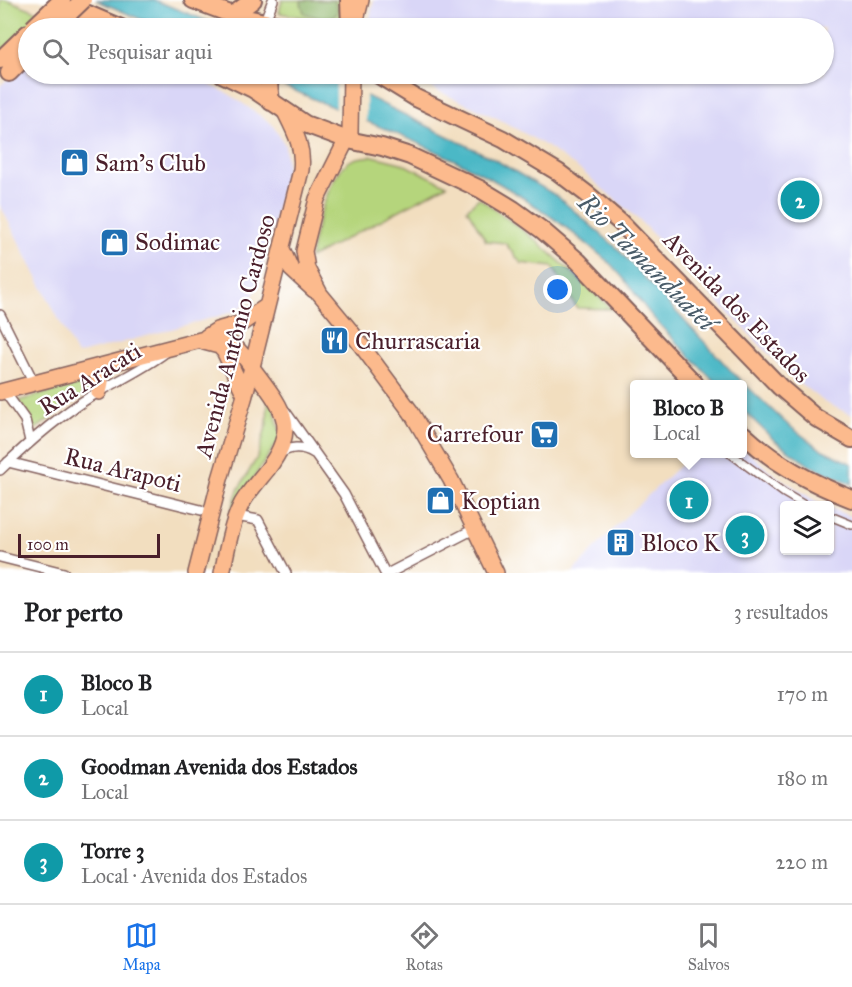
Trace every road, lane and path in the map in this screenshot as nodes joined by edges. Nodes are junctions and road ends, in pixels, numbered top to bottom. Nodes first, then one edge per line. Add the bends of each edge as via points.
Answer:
1 (55, 0) edge
2 (62, 0) edge
3 (83, 0) edge
4 (193, 0) edge
5 (253, 0) edge
6 (273, 0) edge
7 (349, 0) edge
8 (361, 0) edge
9 (233, 15) junction
10 (43, 18) edge
11 (64, 18) edge
12 (97, 18) edge
13 (241, 18) edge
14 (267, 18) edge
15 (351, 18) edge
16 (355, 18) edge
17 (14, 52) edge
18 (3, 71) edge
19 (243, 84) edge
20 (269, 84) edge
21 (352, 84) edge
22 (393, 84) edge
23 (272, 102) junction
24 (285, 112) junction
25 (348, 140) junction
26 (282, 249) junction
27 (320, 294) junction
28 (267, 306) junction
29 (0, 315) edge
30 (197, 340) junction
31 (175, 346) junction
32 (252, 366) junction
33 (93, 368) junction
34 (691, 380) edge
35 (34, 383) junction
36 (99, 392) junction
37 (2, 393) edge
38 (245, 394) junction
39 (279, 405) junction
40 (747, 438) edge
41 (852, 439) edge
42 (27, 444) junction
43 (278, 455) junction
44 (316, 455) junction
45 (737, 458) edge
46 (8, 462) junction
47 (35, 469) junction
48 (0, 470) edge
49 (852, 500) edge
50 (797, 501) edge
51 (201, 510) dead end
52 (236, 516) junction
53 (834, 518) edge
54 (852, 525) edge
55 (476, 528) junction
56 (0, 557) edge
57 (64, 573) edge
58 (196, 573) edge
59 (222, 573) edge
60 (286, 573) edge
61 (387, 573) edge
62 (496, 573) edge

1 - 12 highway
2 - 10 highway, bridge
3 - 11 highway, bridge
4 - 9 highway
5 - 9 highway
6 - 14 street
7 - 15 highway
8 - 16 main road
9 - 13 highway
17 - 18 highway
19 - 23 highway
20 - 23 highway
21 - 25 main road, Avenida Antônio Cardoso
22 - 41 highway, Avenida dos Estados via 525,152 595,200 780,387 816,418
23 - 24 highway
24 - 25 highway
24 - 26 main road, Avenida Antônio Cardoso via 298,138 302,158
25 - 27 main road, Avenida Antônio Cardoso via 321,188 304,251 307,269
25 - 34 highway via 397,152 441,170 480,189 533,223 578,261
26 - 27 main road via 291,269
26 - 28 main road, Avenida Antônio Cardoso
27 - 55 main road via 411,412
28 - 30 main road via 248,319
28 - 32 main road, Avenida Antônio Cardoso
29 - 35 street
30 - 31 main road
30 - 32 main road via 227,340
30 - 38 main road via 210,342 224,351
31 - 33 main road
31 - 36 street, Rua Aracati
32 - 38 main road, Avenida Antônio Cardoso
32 - 39 main road
33 - 35 main road
33 - 36 main road via 101,382
35 - 37 main road
36 - 42 street, Rua Aracati
37 - 42 street, Rua Arapoti via 25,420
38 - 58 main road, Avenida Antônio Cardoso
39 - 43 main road via 285,432
39 - 44 street
40 - 49 highway via 789,471
42 - 46 street, Rua Aracati
42 - 47 street, Rua Arapoti
43 - 44 street via 294,448
43 - 52 main road
44 - 61 street via 344,494
45 - 50 street
46 - 47 street, Rua Arapoti
46 - 48 street, Rua Aracati
47 - 51 street, Rua Arapoti
52 - 59 main road
52 - 60 street via 258,520
53 - 54 street
55 - 61 street
55 - 62 main road
56 - 57 street

